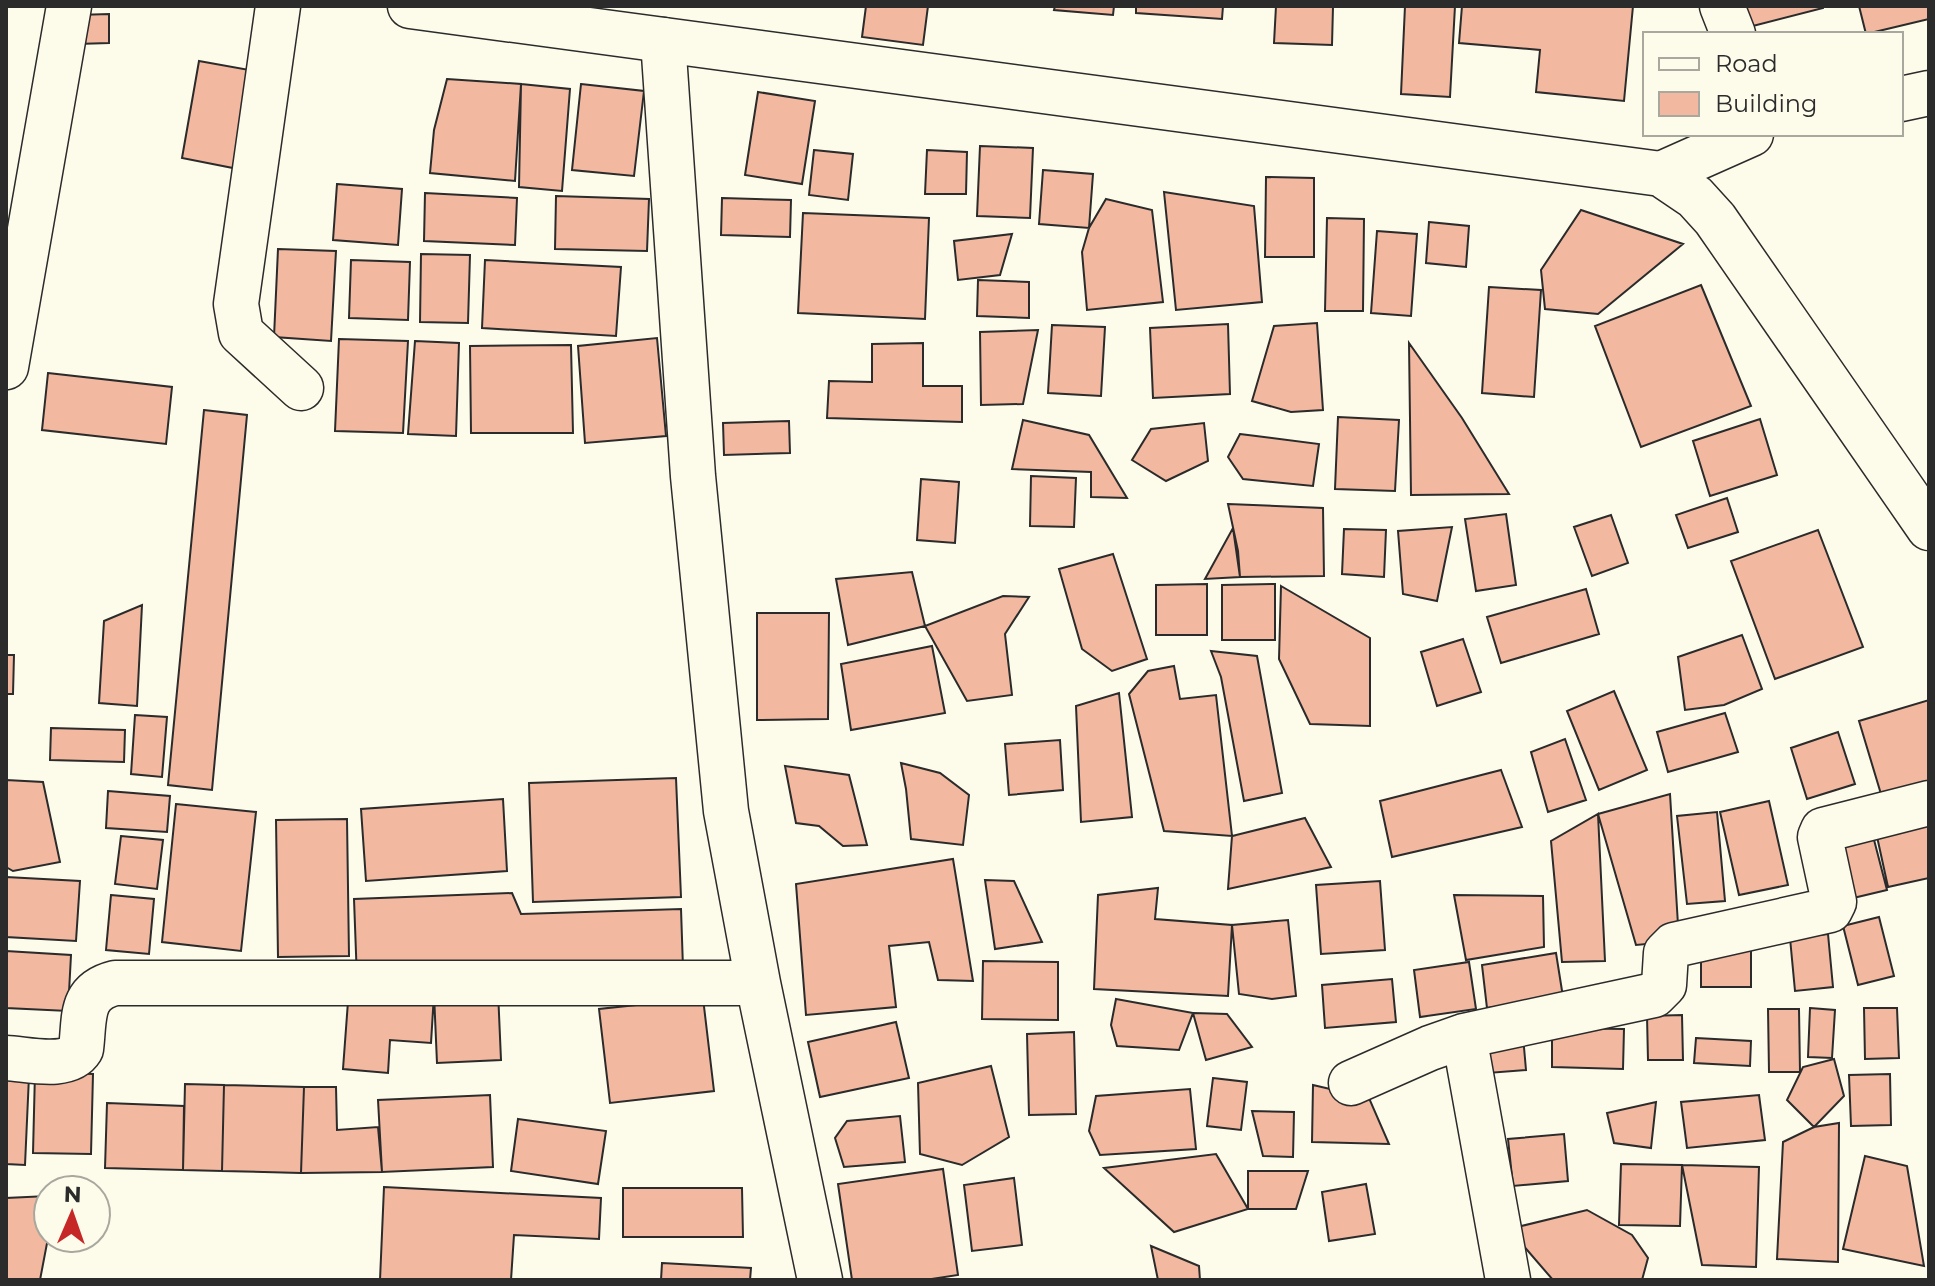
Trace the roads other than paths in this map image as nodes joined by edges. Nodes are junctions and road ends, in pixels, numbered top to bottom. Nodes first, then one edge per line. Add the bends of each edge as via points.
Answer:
1 (69, 6) edge
2 (278, 6) edge
3 (410, 6) edge
4 (1722, 6) edge
5 (1732, 32) edge
6 (663, 40) junction
7 (1929, 93) edge
8 (1903, 99) edge
9 (1746, 136) edge
10 (1661, 174) junction
11 (6, 367) edge
12 (301, 388) dead end
13 (1929, 528) edge
14 (1929, 803) edge
15 (758, 983) junction
16 (1464, 1036) junction
17 (6, 1058) edge
18 (1351, 1083) dead end
19 (820, 1280) edge
20 (1508, 1280) edge

1 - 11 street
2 - 12 street via 236,304 241,333
3 - 6 street
4 - 5 street
6 - 10 street
6 - 15 street via 693,476 726,811
7 - 8 street
9 - 10 street
10 - 13 street via 1695,197 1715,219
14 - 16 street via 1823,830 1820,837 1834,902 1830,910 1672,946 1666,953 1664,985 1654,995
15 - 17 street via 115,983 90,996 76,1057
15 - 19 street
16 - 18 street
16 - 20 street

